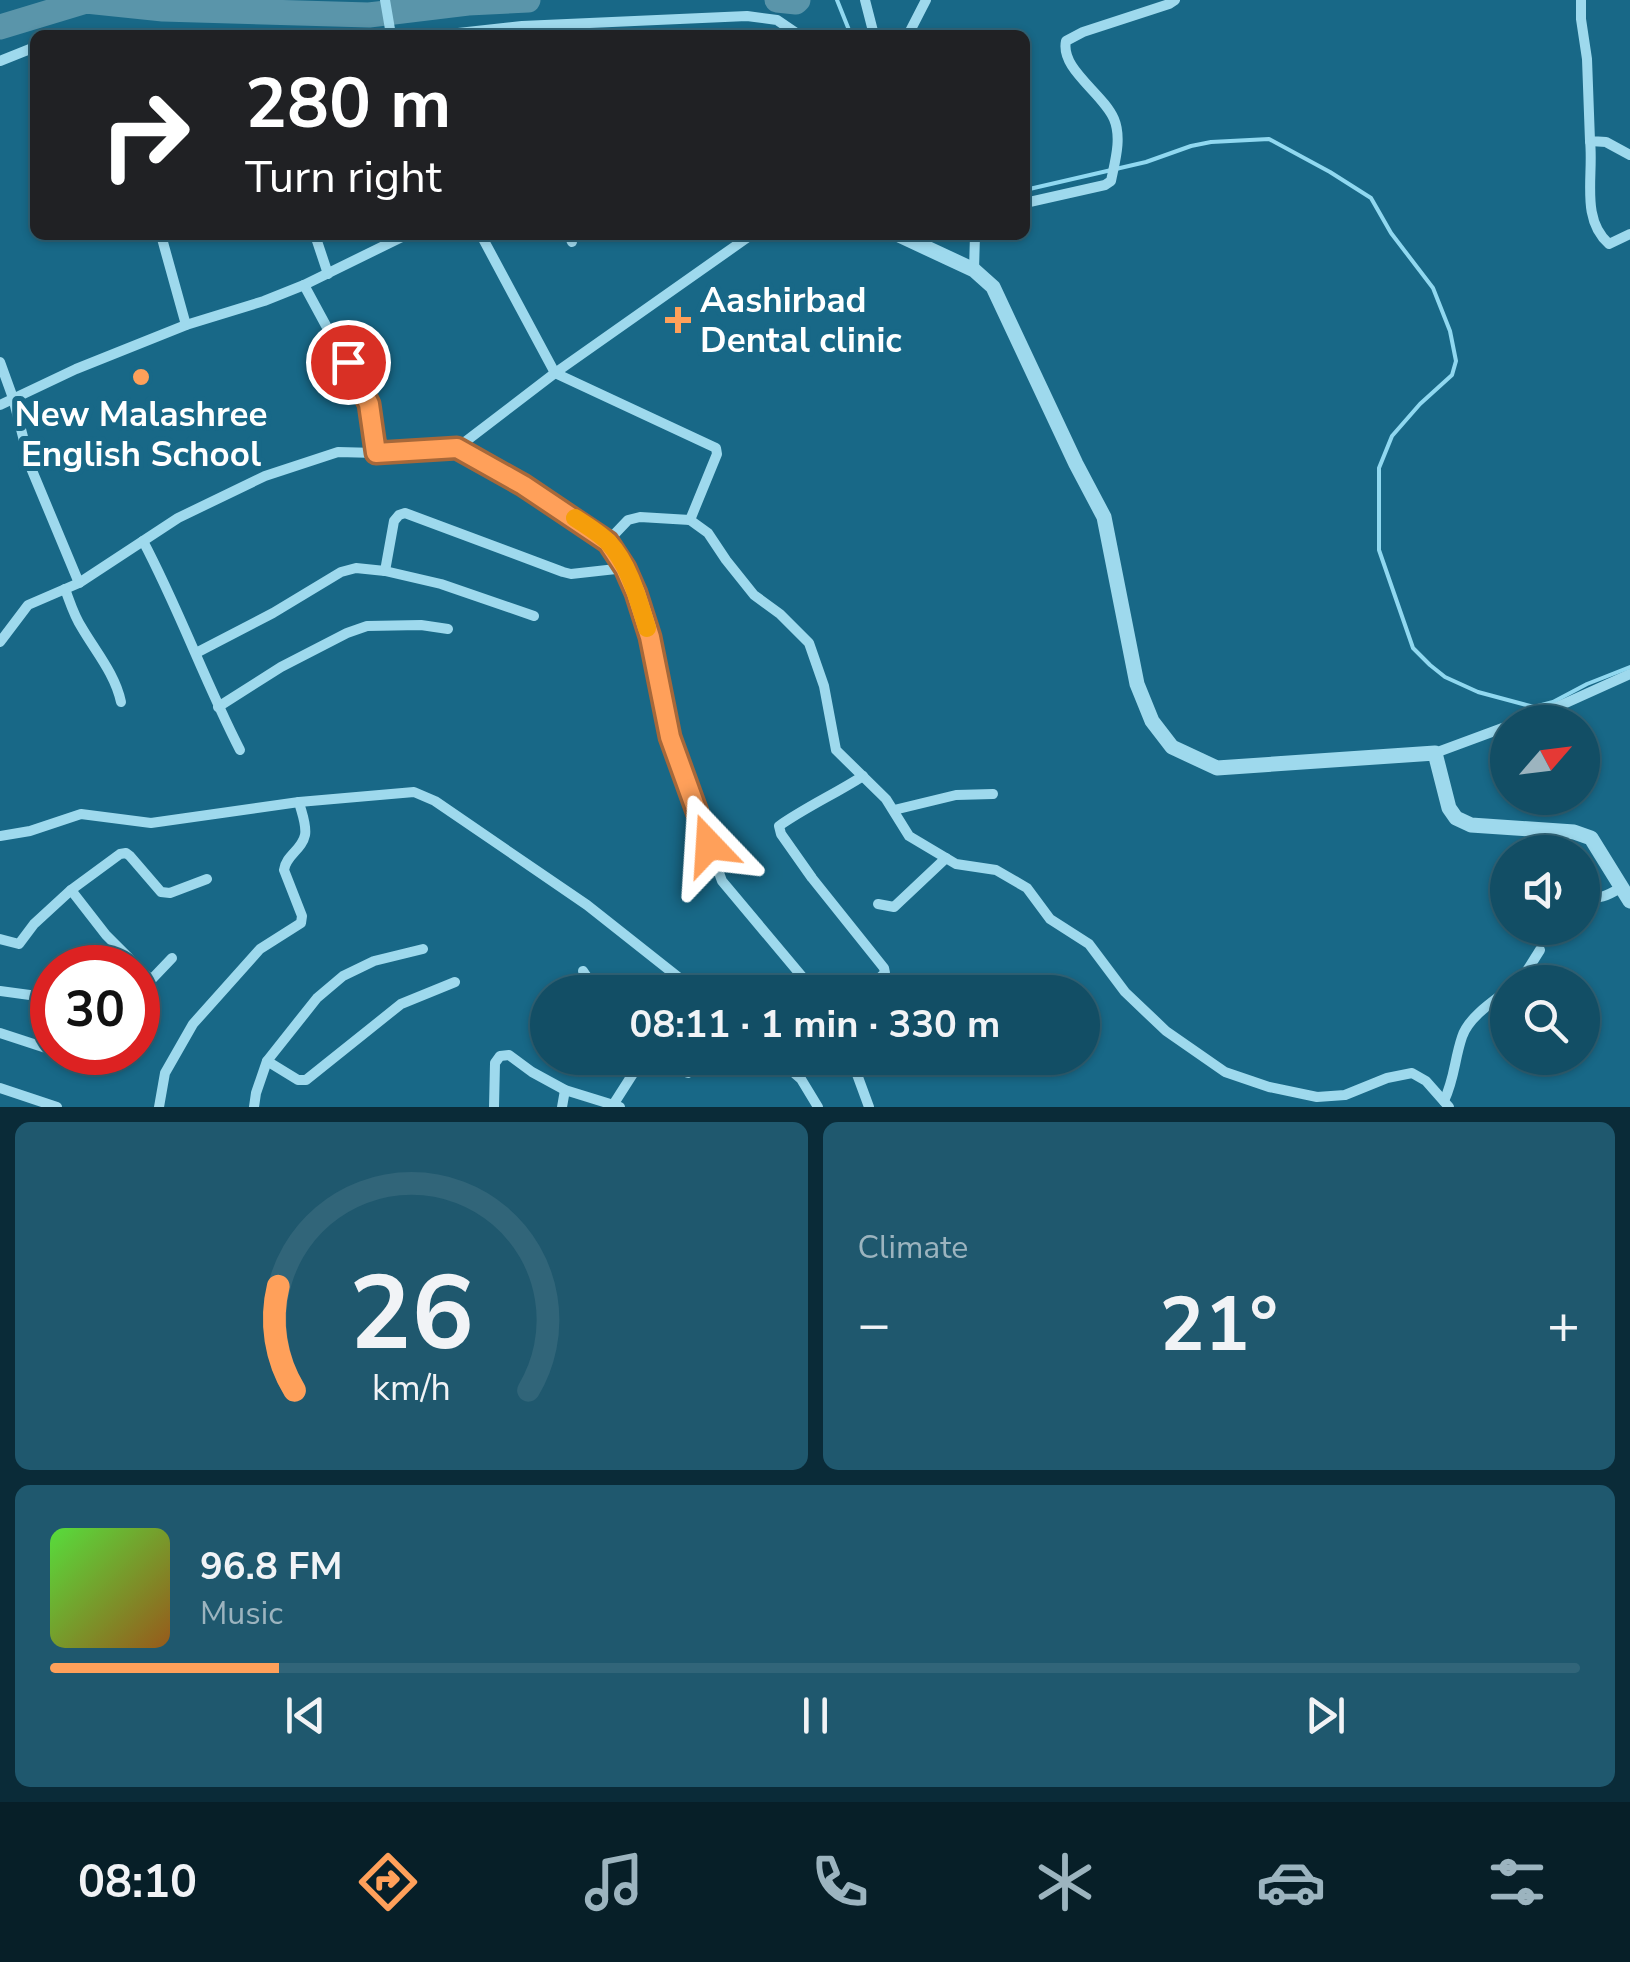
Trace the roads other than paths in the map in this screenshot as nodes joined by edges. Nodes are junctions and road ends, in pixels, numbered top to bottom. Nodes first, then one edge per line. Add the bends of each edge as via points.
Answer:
1 (385, 0) edge
2 (866, 0) edge
3 (926, 0) edge
4 (1175, 0) edge
5 (1581, 0) edge
6 (390, 30) edge
7 (486, 30) edge
8 (792, 30) edge
9 (873, 30) edge
10 (911, 30) edge
11 (30, 49) edge
12 (0, 60) edge
13 (1590, 141) junction
14 (1630, 155) edge
15 (1030, 202) edge
16 (1630, 234) edge
17 (162, 240) edge
18 (317, 240) edge
19 (396, 240) edge
20 (483, 240) edge
21 (744, 240) edge
22 (911, 240) edge
23 (975, 240) edge
24 (974, 270) junction
25 (328, 274) junction
26 (304, 286) junction
27 (186, 325) junction
28 (0, 362) edge
29 (555, 373) junction
30 (13, 398) junction
31 (0, 405) edge
32 (457, 448) junction
33 (376, 453) junction
34 (690, 520) junction
35 (143, 541) junction
36 (608, 542) junction
37 (625, 568) junction
38 (386, 571) junction
39 (79, 583) junction
40 (65, 589) junction
41 (534, 616) dead end
42 (448, 629) dead end
43 (0, 642) edge
44 (196, 653) junction
45 (1630, 674) edge
46 (121, 702) dead end
47 (1556, 705) edge
48 (218, 707) junction
49 (1490, 733) edge
50 (240, 750) dead end
51 (1435, 753) junction
52 (863, 776) junction
53 (993, 794) dead end
54 (299, 802) junction
55 (894, 810) junction
56 (1555, 831) junction
57 (1555, 835) edge
58 (0, 836) edge
59 (946, 858) junction
60 (207, 879) dead end
61 (72, 890) junction
62 (1626, 894) edge
63 (1600, 897) edge
64 (878, 904) dead end
65 (0, 939) edge
66 (116, 945) edge
67 (423, 949) dead end
68 (1540, 950) dead end
69 (172, 958) dead end
70 (1531, 965) edge
71 (160, 971) edge
72 (583, 971) dead end
73 (586, 975) edge
74 (668, 975) edge
75 (801, 975) edge
76 (883, 975) edge
77 (455, 982) dead end
78 (0, 991) edge
79 (30, 995) edge
80 (1490, 1003) edge
81 (0, 1033) edge
82 (30, 1043) edge
83 (267, 1061) junction
84 (634, 1075) edge
85 (795, 1075) edge
86 (857, 1075) edge
87 (0, 1088) edge
88 (565, 1090) junction
89 (1446, 1104) edge
90 (617, 1106) edge
91 (57, 1107) edge
92 (159, 1107) edge
93 (254, 1107) edge
94 (494, 1107) edge
95 (562, 1107) edge
96 (818, 1107) edge
97 (869, 1107) edge

1 - 6 street
2 - 9 street
3 - 10 street
4 - 15 street via 1066,41 1066,56 1114,119 1118,143 1111,181
5 - 13 street
7 - 8 street via 746,16 777,20
11 - 12 street
13 - 14 street
13 - 16 street via 1590,208 1602,238 1609,244
17 - 27 street
18 - 25 street
19 - 25 street
20 - 29 street
21 - 29 street
22 - 24 street
23 - 24 street
24 - 51 street via 993,286 1104,516 1136,684 1172,747 1217,768
25 - 26 street
26 - 27 street
26 - 33 street via 369,404
27 - 30 street
28 - 30 street
29 - 32 street
29 - 34 street via 716,448
30 - 31 street
30 - 39 street via 31,468
32 - 33 street
32 - 36 street
33 - 35 street via 338,452 265,476
34 - 36 street via 628,520
34 - 52 street via 708,533 754,595 809,643 836,750
35 - 39 street
35 - 44 street
36 - 37 street
37 - 38 street via 570,574 406,513 394,521
37 - 75 street via 650,637 670,737 722,881
38 - 41 street
38 - 44 street via 341,572
39 - 40 street
40 - 43 street via 28,605
40 - 46 street
42 - 48 street via 367,626
44 - 48 street
45 - 47 street
48 - 50 street
49 - 51 street
51 - 56 street via 1456,818
52 - 55 street
52 - 76 street via 779,826
53 - 55 street
54 - 58 street via 152,823 80,814
54 - 74 street via 414,792 587,905
54 - 92 street via 306,832 284,870 301,923 260,949 193,1024 165,1073
55 - 59 street via 908,836
56 - 57 street
56 - 62 street via 1591,838
59 - 64 street via 894,906
59 - 89 street via 996,870 1026,888 1050,919 1089,944 1125,992 1166,1030 1225,1072 1317,1097 1412,1073
60 - 61 street via 161,892 126,852
61 - 65 street via 19,944
61 - 66 street
62 - 63 street
67 - 83 street via 342,976
68 - 70 street
69 - 71 street
72 - 73 street
77 - 83 street via 401,1004 306,1080
78 - 79 street
80 - 89 street via 1462,1033
81 - 82 street
83 - 93 street
84 - 90 street
85 - 96 street
86 - 97 street
87 - 91 street
88 - 90 street
88 - 94 street via 509,1055 500,1056
88 - 95 street

